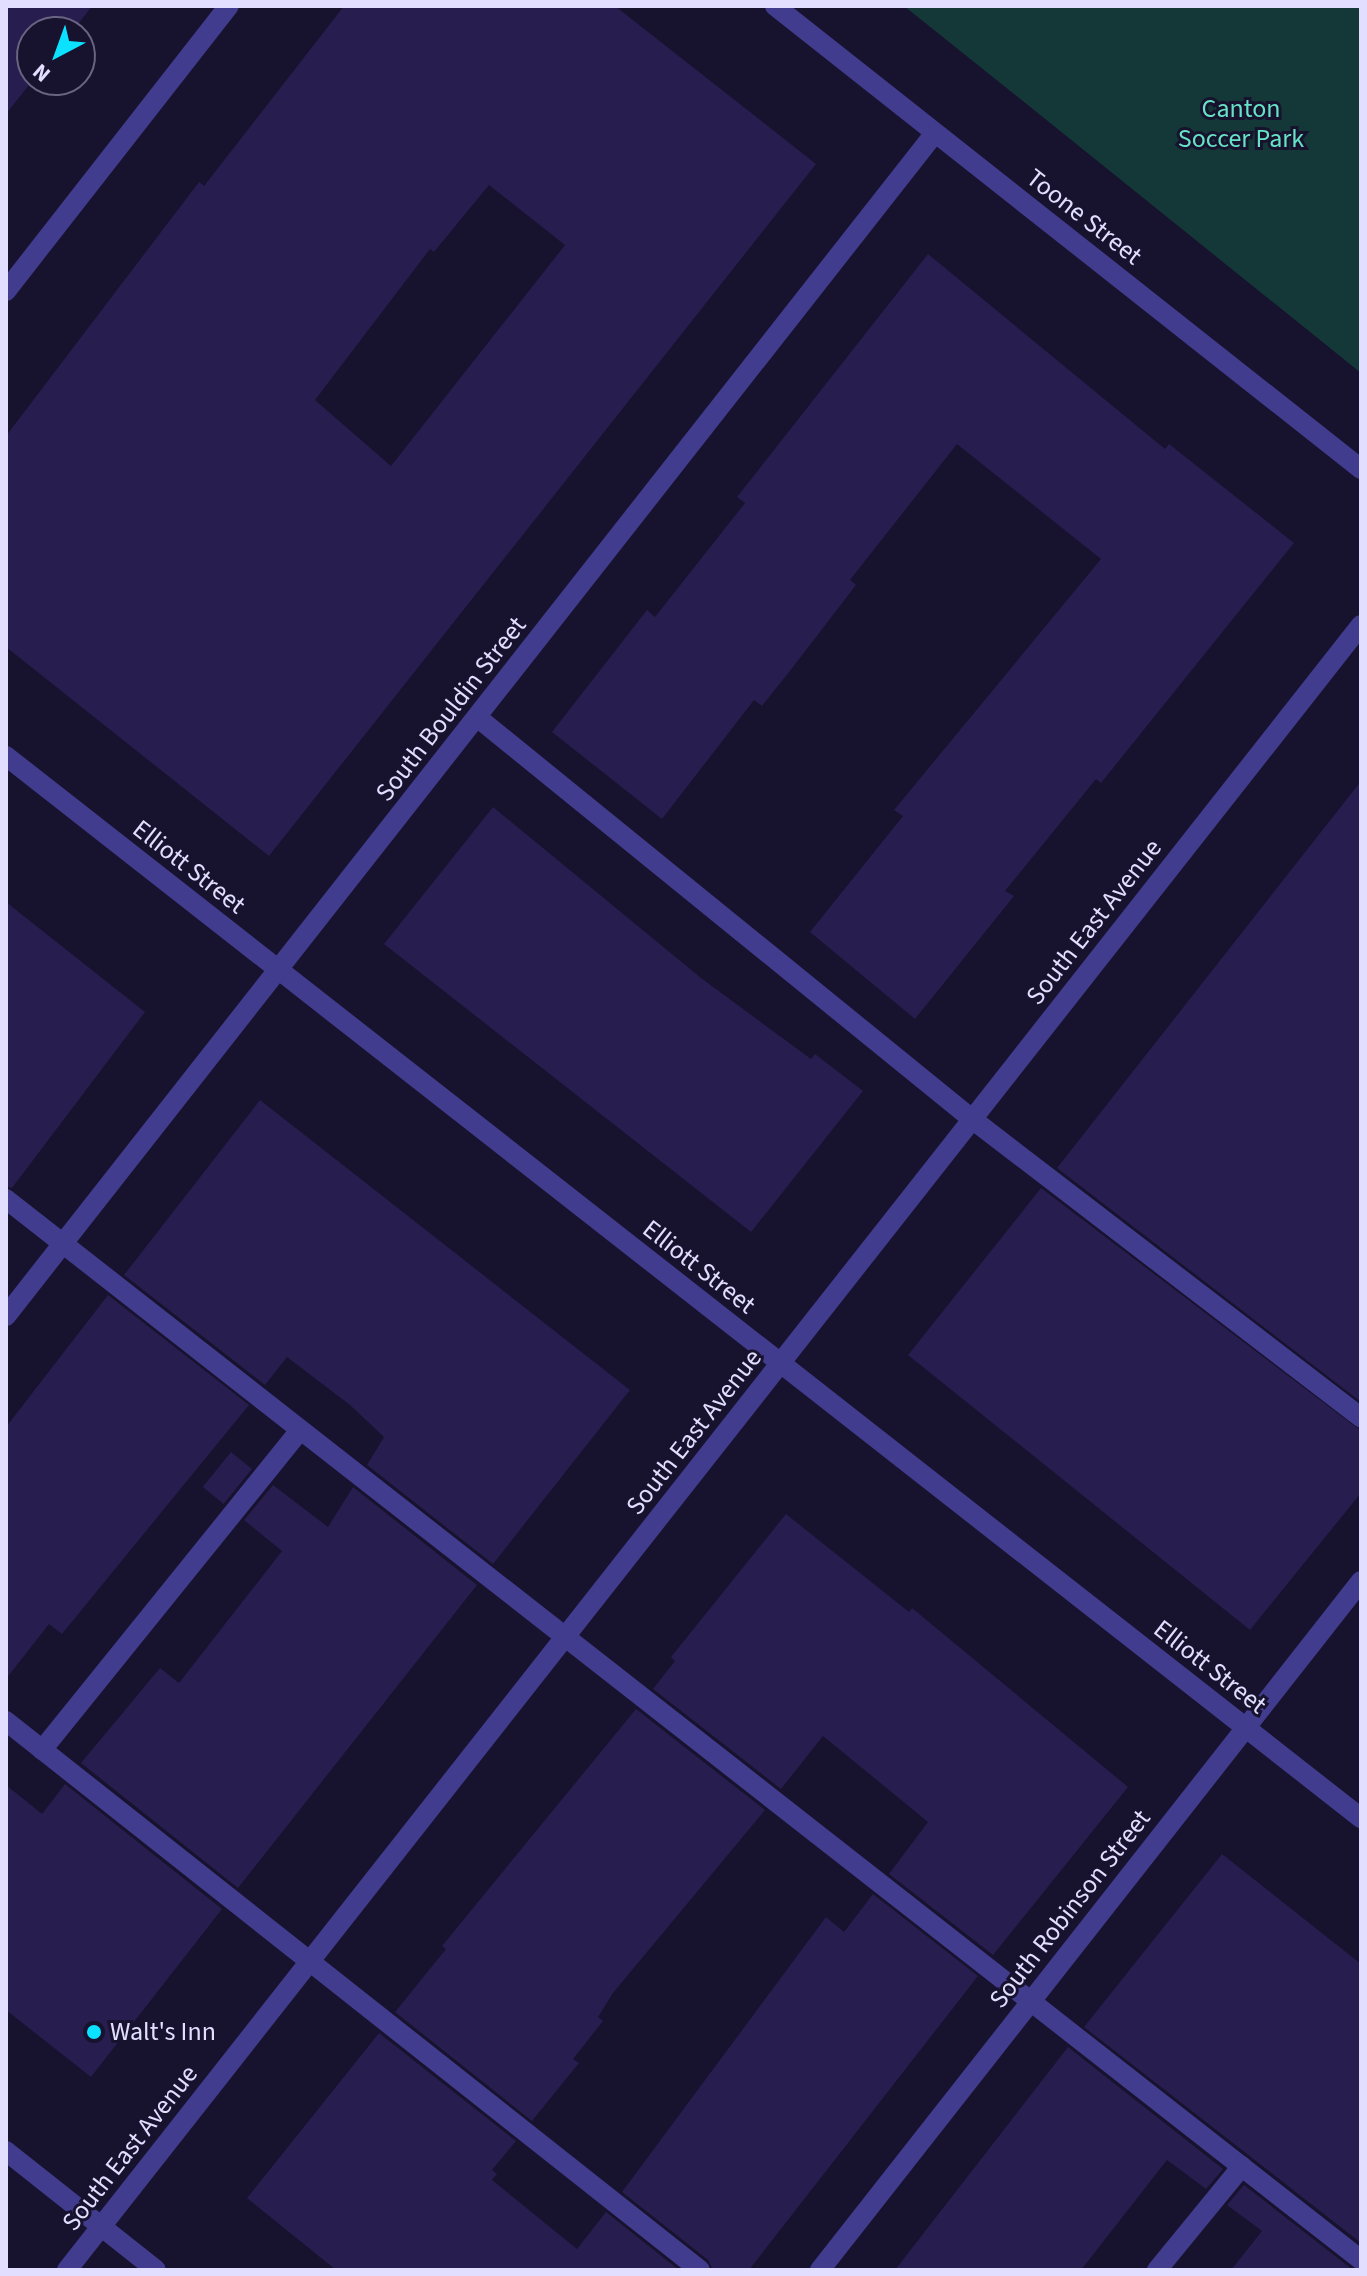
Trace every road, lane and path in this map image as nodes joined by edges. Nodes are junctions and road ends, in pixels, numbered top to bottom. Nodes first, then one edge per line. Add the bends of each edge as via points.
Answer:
1 (229, 6) edge
2 (775, 6) edge
3 (935, 133) junction
4 (6, 291) edge
5 (1361, 469) edge
6 (1361, 625) edge
7 (477, 717) junction
8 (6, 756) edge
9 (279, 971) junction
10 (972, 1119) junction
11 (6, 1199) edge
12 (63, 1244) junction
13 (6, 1316) edge
14 (781, 1363) junction
15 (1361, 1418) edge
16 (300, 1430) junction
17 (1361, 1581) edge
18 (565, 1637) junction
19 (6, 1721) edge
20 (1246, 1728) junction
21 (42, 1750) junction
22 (1361, 1818) edge
23 (310, 1961) junction
24 (1031, 2001) junction
25 (6, 2151) edge
26 (1242, 2166) junction
27 (101, 2227) junction
28 (1361, 2260) edge
29 (67, 2270) edge
30 (156, 2270) edge
31 (700, 2270) edge
32 (820, 2270) edge
33 (1157, 2270) edge

1 - 4 street
2 - 3 street, Toone Street
3 - 5 street, Toone Street
3 - 7 street, South Bouldin Street
6 - 10 street, South East Avenue
7 - 9 street, South Bouldin Street
7 - 10 street
8 - 9 street, Elliott Street
9 - 12 street, South Bouldin Street
9 - 14 street, Elliott Street
10 - 14 street, South East Avenue
10 - 15 street
11 - 12 street
12 - 13 street, South Bouldin Street
12 - 16 street
14 - 18 street, South East Avenue
14 - 20 street, Elliott Street
16 - 18 street
16 - 21 street
17 - 20 street, South Robinson Street
18 - 23 street, South East Avenue
18 - 24 street
19 - 21 street
20 - 22 street, Elliott Street
20 - 24 street, South Robinson Street
21 - 23 street
23 - 27 street, South East Avenue
23 - 31 street
24 - 26 street
24 - 32 street, South Robinson Street
25 - 27 street
26 - 28 street
26 - 33 street
27 - 29 street, South East Avenue
27 - 30 street

